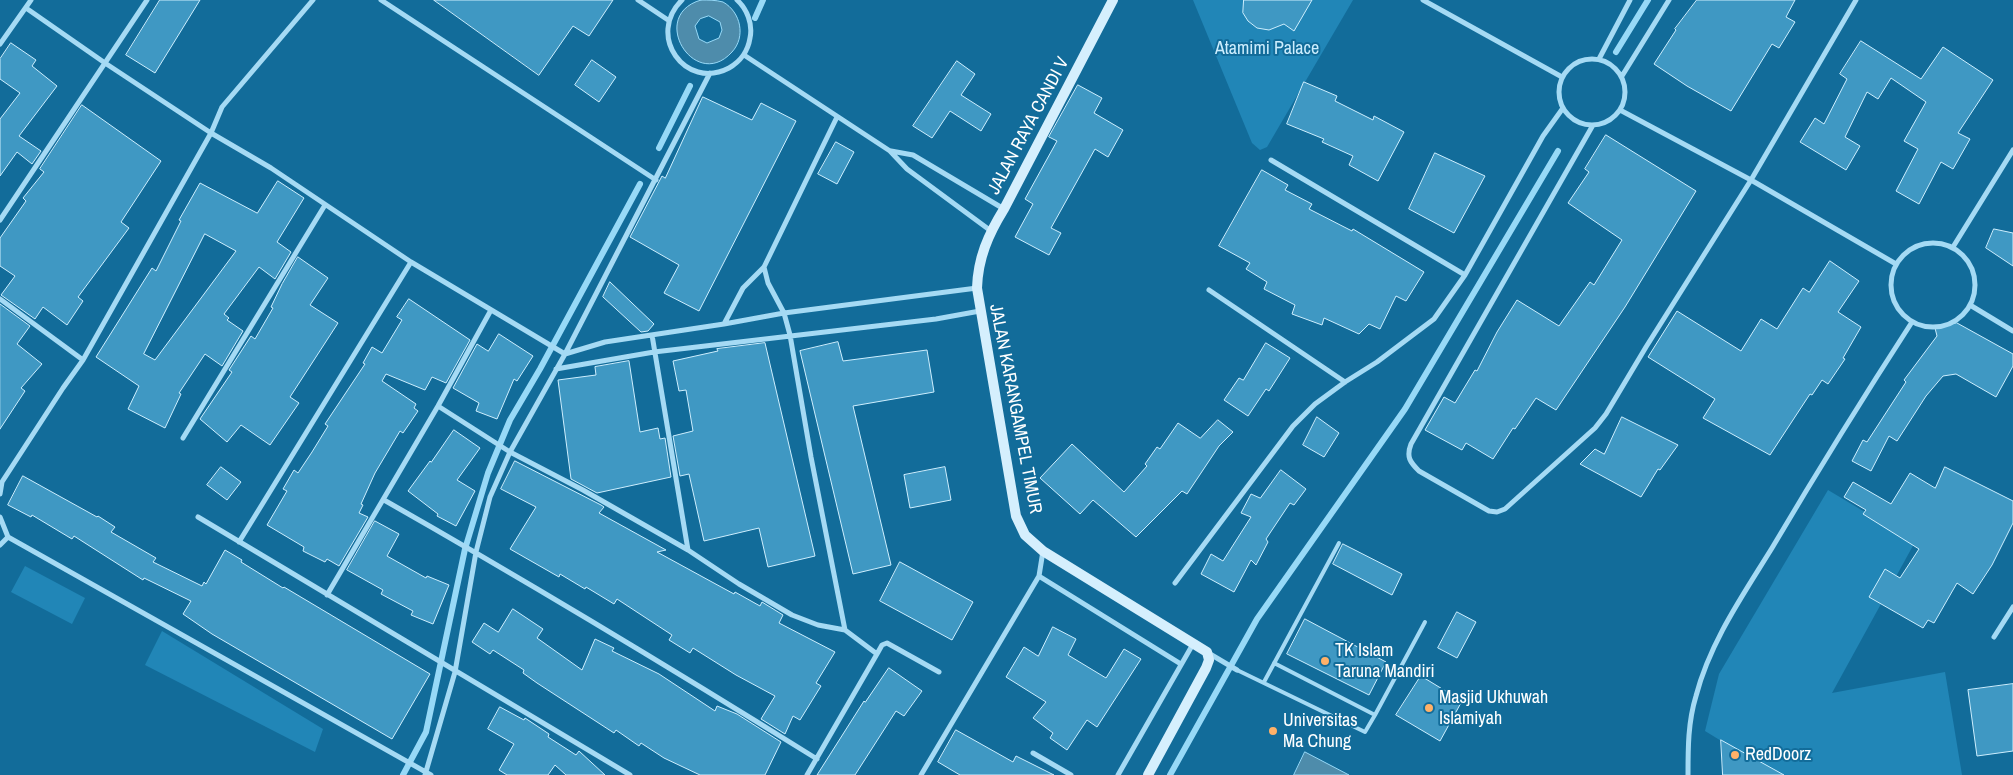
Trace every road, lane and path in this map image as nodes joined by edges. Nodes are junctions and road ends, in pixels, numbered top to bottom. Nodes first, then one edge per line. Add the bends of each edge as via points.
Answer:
1 (31, 0) edge
2 (147, 0) edge
3 (313, 0) edge
4 (381, 0) edge
5 (638, 0) edge
6 (682, 0) edge
7 (737, 0) edge
8 (1113, 0) edge
9 (1423, 0) edge
10 (1630, 0) edge
11 (1669, 0) edge
12 (1856, 0) edge
13 (26, 8) junction
14 (668, 20) junction
15 (0, 44) edge
16 (744, 55) junction
17 (1599, 59) junction
18 (105, 63) junction
19 (710, 73) junction
20 (1622, 76) junction
21 (1562, 77) junction
22 (1563, 108) junction
23 (1620, 110) junction
24 (837, 117) junction
25 (1593, 125) junction
26 (211, 134) junction
27 (2013, 150) edge
28 (890, 151) junction
29 (1271, 160) dead end
30 (656, 180) junction
31 (1751, 180) junction
32 (325, 205) junction
33 (1004, 209) junction
34 (0, 220) edge
35 (991, 231) junction
36 (1952, 247) junction
37 (411, 262) junction
38 (1896, 264) junction
39 (764, 266) junction
40 (978, 268) joint
41 (1465, 275) junction
42 (976, 288) junction
43 (1209, 290) dead end
44 (0, 299) edge
45 (1970, 305) junction
46 (491, 310) junction
47 (980, 311) junction
48 (784, 313) junction
49 (1912, 322) junction
50 (724, 324) junction
51 (2013, 331) edge
52 (652, 335) junction
53 (790, 335) junction
54 (654, 352) junction
55 (564, 353) junction
56 (83, 360) junction
57 (556, 369) junction
58 (1345, 382) junction
59 (438, 406) junction
60 (183, 438) dead end
61 (509, 451) junction
62 (0, 494) edge
63 (384, 500) junction
64 (0, 517) edge
65 (198, 517) dead end
66 (8, 537) junction
67 (239, 542) junction
68 (1339, 543) dead end
69 (0, 545) edge
70 (688, 550) junction
71 (474, 551) junction
72 (1042, 551) junction
73 (1039, 576) junction
74 (1175, 583) dead end
75 (327, 595) junction
76 (2013, 607) edge
77 (1425, 622) dead end
78 (845, 630) junction
79 (1994, 636) dead end
80 (1193, 643) junction
81 (1207, 652) junction
82 (877, 654) junction
83 (1274, 663) junction
84 (1181, 664) junction
85 (1237, 670) joint
86 (455, 672) junction
87 (939, 672) dead end
88 (1264, 682) junction
89 (1375, 714) junction
90 (1033, 753) dead end
91 (817, 758) junction
92 (427, 774) edge
93 (630, 775) edge
94 (806, 775) edge
95 (921, 775) edge
96 (1071, 775) edge
97 (1118, 775) edge
98 (1148, 775) edge
99 (1688, 775) edge

1 - 13 street
2 - 18 street
3 - 26 street via 222,107
4 - 30 street
5 - 14 street
6 - 14 street
7 - 16 street via 750,22 750,39
8 - 33 street, JALAN RAYA CANDI V
9 - 21 street
10 - 17 street
11 - 20 street
12 - 31 street
13 - 15 street
13 - 18 street
14 - 19 street via 668,40 676,57 691,69
16 - 19 street via 735,65
16 - 24 street
17 - 20 street via 1608,62
17 - 21 street via 1591,58 1574,64
18 - 26 street
18 - 34 street
19 - 30 street
20 - 23 street via 1625,93
21 - 22 street via 1559,93
22 - 25 street via 1576,121
22 - 41 street via 1542,136
23 - 25 street via 1611,119
23 - 31 street
24 - 28 street
24 - 39 street
25 - 31 street via 1407,454 1419,472 1489,511 1505,509 1600,422
26 - 32 street via 271,168
26 - 56 street
27 - 36 street
28 - 33 street via 913,155
28 - 35 street via 907,169
29 - 41 street
30 - 55 street
31 - 38 street
32 - 37 street
32 - 60 street
33 - 35 street, JALAN RAYA CANDI V
35 - 40 street, JALAN RAYA CANDI V
36 - 38 street via 1927,242 1909,250
36 - 45 street via 1963,255 1975,278 1975,292
37 - 46 street
37 - 67 street
38 - 49 street via 1891,290 1902,313
39 - 48 street via 768,282
39 - 50 street via 744,288
40 - 42 street, JALAN KARANGAMPEL TIMUR
41 - 58 street via 1434,319
42 - 47 street, JALAN KARANGAMPEL TIMUR
42 - 48 street
43 - 58 street
44 - 56 street
45 - 49 street via 1962,316 1938,327
45 - 51 street
46 - 55 street
46 - 59 street
47 - 53 street
47 - 72 street, JALAN KARANGAMPEL TIMUR via 1016,516 1025,535
48 - 50 street
48 - 53 street
49 - 99 street via 1721,632 1696,696 1689,730
50 - 52 street
52 - 54 street
52 - 55 street via 605,342
53 - 54 street
53 - 78 street
54 - 57 street
54 - 70 street
55 - 57 street
56 - 62 street via 2,482
57 - 61 street
58 - 74 street via 1315,404 1293,426
59 - 61 street
59 - 63 street
61 - 70 street
61 - 71 street via 490,497
63 - 71 street
63 - 75 street
64 - 66 street
65 - 67 street
66 - 69 street
66 - 92 street
67 - 75 street
68 - 83 lane
70 - 78 street via 792,615 818,625
71 - 86 street
71 - 91 street
72 - 73 street
72 - 80 street, JALAN KARANGAMPEL TIMUR
73 - 84 street
73 - 95 street
75 - 86 street
76 - 79 street
77 - 89 lane
78 - 82 street
80 - 81 street, JALAN KARANGAMPEL TIMUR
80 - 84 street
81 - 85 street, JALAN KARANGAMPEL TIMUR
81 - 98 street via 1206,668
82 - 87 street via 887,643
82 - 91 street
83 - 88 lane
83 - 89 lane
84 - 97 street
85 - 88 lane
86 - 92 street
86 - 93 street
88 - 89 lane via 1365,732
90 - 96 street
91 - 94 street

